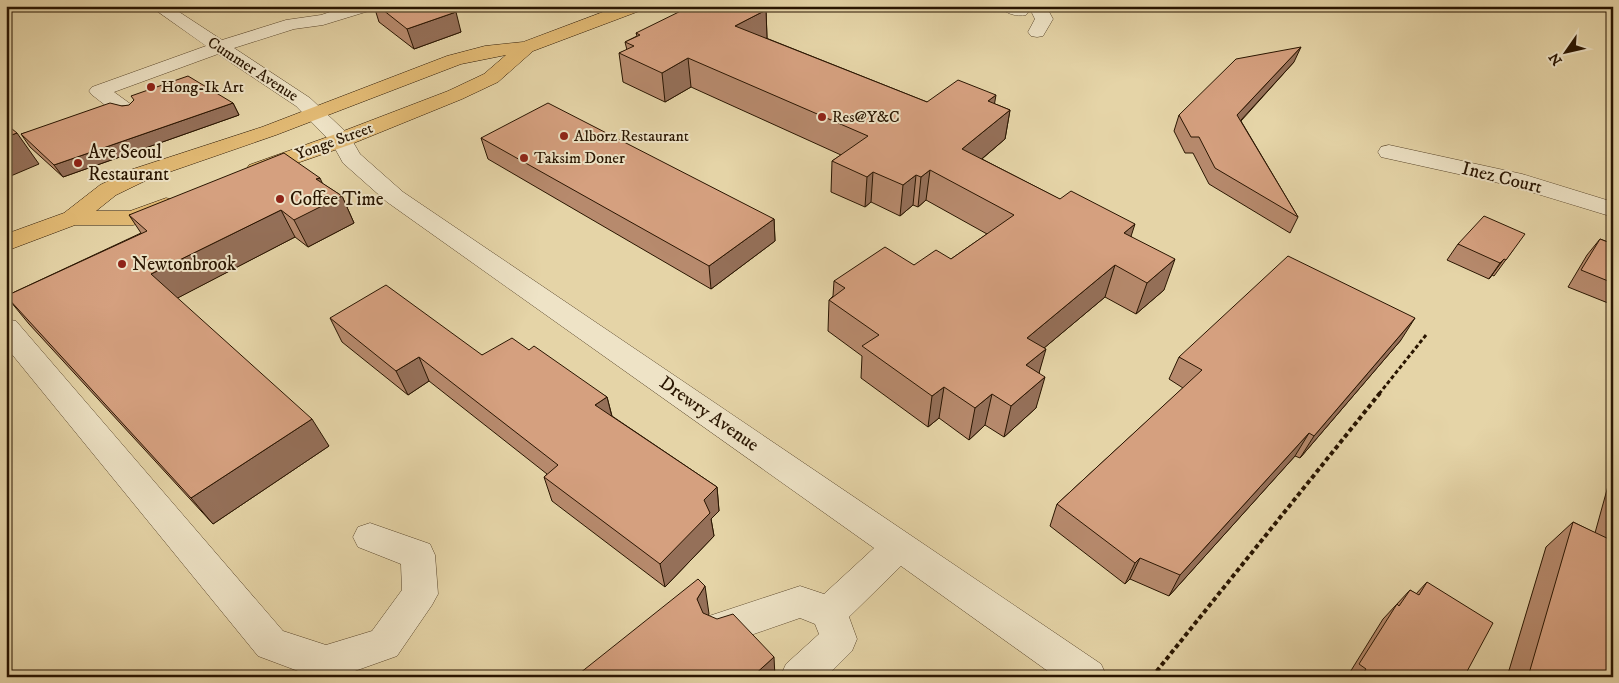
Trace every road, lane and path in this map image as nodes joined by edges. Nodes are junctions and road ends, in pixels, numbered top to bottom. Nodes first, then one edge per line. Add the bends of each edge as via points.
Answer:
1 (158, 6) edge
2 (366, 6) edge
3 (636, 6) edge
4 (1020, 8) edge
5 (1037, 32) dead end
6 (219, 47) junction
7 (526, 47) junction
8 (129, 112) edge
9 (313, 114) junction
10 (340, 140) junction
11 (1389, 152) dead end
12 (239, 177) edge
13 (186, 197) edge
14 (1613, 210) edge
15 (72, 218) junction
16 (6, 243) edge
17 (6, 328) edge
18 (1426, 335) dead end
19 (370, 537) dead end
20 (899, 546) junction
21 (830, 612) junction
22 (722, 628) edge
23 (799, 677) edge
24 (1088, 677) edge
25 (1152, 677) edge

1 - 6 street, Cummer Avenue
2 - 6 street via 324,20 287,18
3 - 7 main road, Yonge Street
4 - 5 street via 1040,10 1044,19
6 - 8 street via 100,91
6 - 9 street, Cummer Avenue via 303,102
7 - 9 main road, Yonge Street via 454,60
7 - 10 main road, Yonge Street via 491,78
9 - 10 street, Cummer Avenue
9 - 15 main road, Yonge Street via 141,174 108,190
10 - 12 main road, Yonge Street
10 - 20 street, Drewry Avenue via 351,158 395,197
11 - 14 street, Inez Court via 1514,179
13 - 15 main road, Yonge Street via 133,218
15 - 16 main road, Yonge Street
17 - 19 street via 271,644 326,663 384,644 420,594 418,555
18 - 25 path
20 - 21 street
20 - 24 street, Drewry Avenue
21 - 22 street via 800,602
21 - 23 street via 838,639

